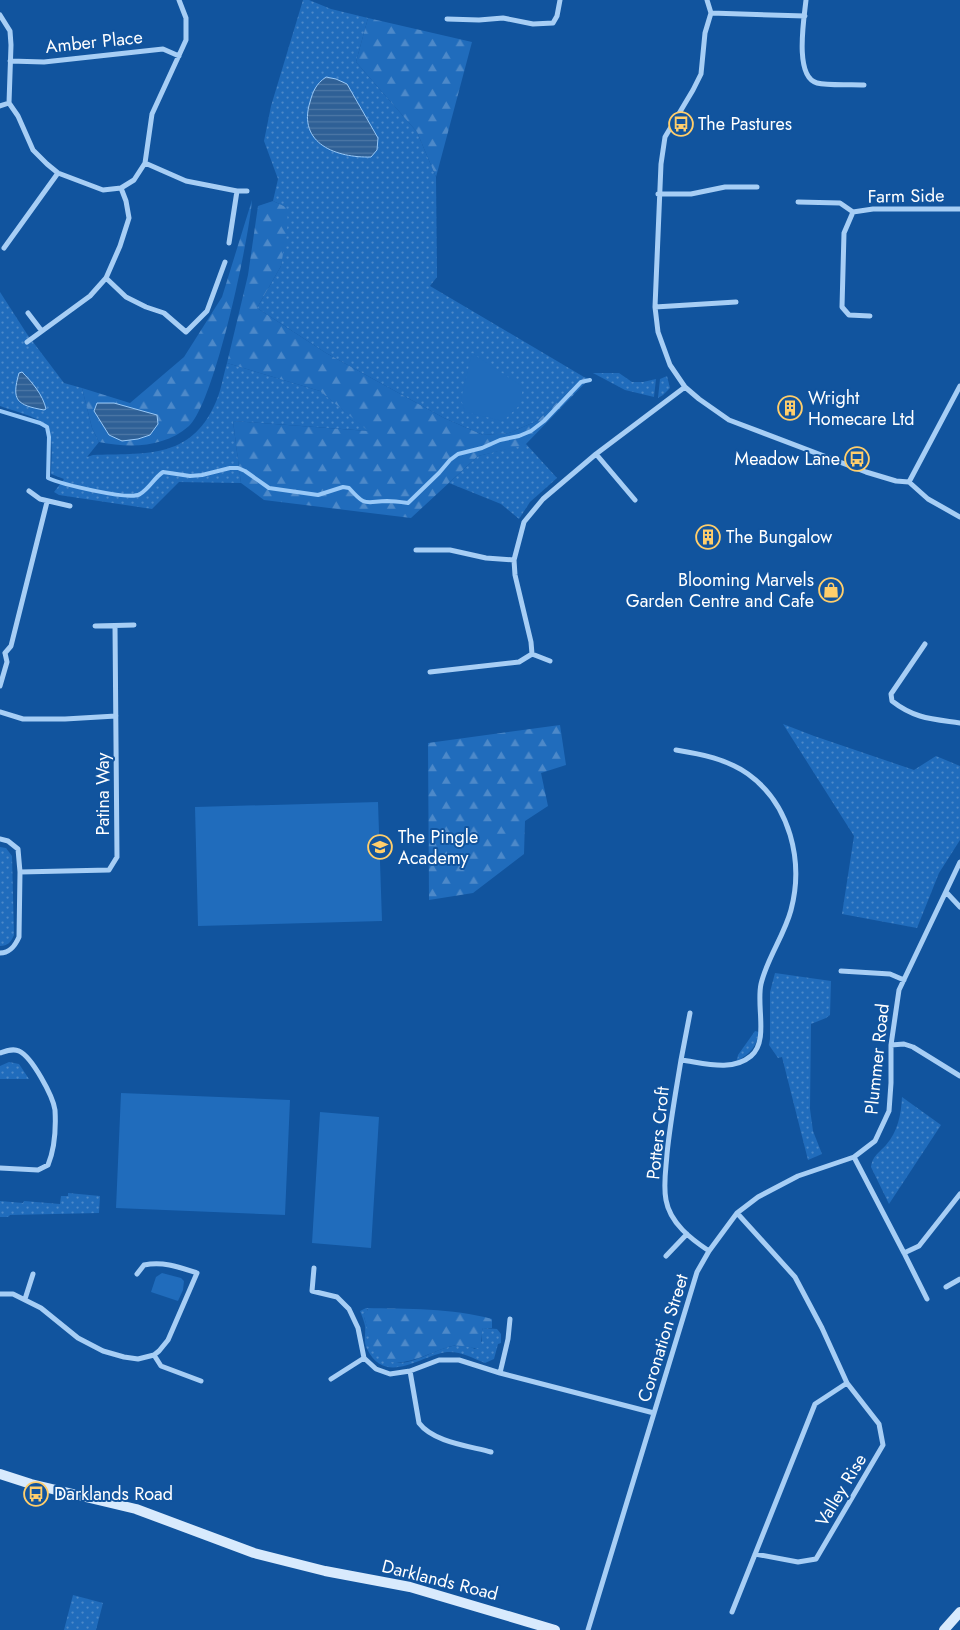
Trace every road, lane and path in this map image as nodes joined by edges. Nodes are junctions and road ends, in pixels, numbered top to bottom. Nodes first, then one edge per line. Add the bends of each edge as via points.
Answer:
1 (179, 0) edge
2 (560, 0) edge
3 (707, 0) edge
4 (806, 0) edge
5 (711, 13) junction
6 (0, 15) edge
7 (805, 16) junction
8 (447, 19) dead end
9 (179, 56) junction
10 (10, 61) junction
11 (864, 85) dead end
12 (9, 103) junction
13 (0, 106) edge
14 (145, 163) junction
15 (58, 173) junction
16 (757, 187) dead end
17 (121, 188) junction
18 (238, 191) junction
19 (247, 191) dead end
20 (658, 194) junction
21 (798, 202) dead end
22 (960, 209) edge
23 (854, 212) junction
24 (229, 243) dead end
25 (4, 248) dead end
26 (225, 262) dead end
27 (106, 278) junction
28 (736, 302) dead end
29 (655, 307) junction
30 (28, 313) dead end
31 (870, 316) dead end
32 (41, 330) junction
33 (27, 342) dead end
34 (960, 386) edge
35 (686, 387) junction
36 (596, 454) junction
37 (909, 482) junction
38 (29, 491) dead end
39 (635, 500) dead end
40 (47, 502) junction
41 (70, 506) dead end
42 (960, 517) edge
43 (416, 550) dead end
44 (514, 560) junction
45 (95, 626) dead end
46 (116, 626) junction
47 (134, 626) dead end
48 (925, 644) dead end
49 (3, 653) edge
50 (532, 654) junction
51 (550, 661) dead end
52 (430, 672) dead end
53 (0, 686) edge
54 (0, 712) edge
55 (116, 716) junction
56 (960, 723) edge
57 (676, 750) dead end
58 (0, 839) edge
59 (960, 862) edge
60 (20, 872) junction
61 (946, 892) junction
62 (960, 907) edge
63 (0, 953) edge
64 (842, 971) dead end
65 (904, 980) junction
66 (690, 1013) dead end
67 (891, 1045) junction
68 (0, 1053) edge
69 (681, 1060) junction
70 (960, 1076) edge
71 (875, 1141) joint
72 (854, 1156) junction
73 (0, 1168) edge
74 (960, 1194) edge
75 (737, 1213) junction
76 (687, 1234) junction
77 (709, 1252) junction
78 (904, 1253) junction
79 (666, 1256) dead end
80 (314, 1268) dead end
81 (33, 1274) dead end
82 (137, 1274) dead end
83 (960, 1279) edge
84 (946, 1287) dead end
85 (0, 1294) edge
86 (25, 1298) junction
87 (927, 1299) dead end
88 (510, 1319) dead end
89 (154, 1355) junction
90 (364, 1358) junction
91 (410, 1371) junction
92 (500, 1373) junction
93 (331, 1379) dead end
94 (201, 1381) dead end
95 (846, 1383) junction
96 (654, 1413) junction
97 (491, 1452) dead end
98 (0, 1474) edge
99 (755, 1554) junction
100 (732, 1612) dead end
101 (960, 1612) edge
102 (555, 1630) edge
103 (588, 1630) edge
104 (944, 1630) edge

1 - 9 street via 186,18 186,40
2 - 8 street via 553,23 533,24 503,18
3 - 5 street
4 - 7 street
5 - 7 street
5 - 20 street via 705,33 701,74 665,137
6 - 10 street via 10,31
7 - 11 street via 802,59 806,76 816,83
9 - 10 street, Amber Place via 163,49 44,62
9 - 14 street via 152,114
10 - 12 street
12 - 13 street
12 - 15 street via 33,150
14 - 17 street via 134,180
14 - 18 street via 186,181
15 - 17 street via 103,190
15 - 25 street
16 - 20 street
17 - 27 street via 128,218
18 - 19 street
18 - 24 street
20 - 29 street
21 - 23 street, Farm Side via 840,203
22 - 23 street, Farm Side
23 - 31 street, Farm Side via 844,233 842,307 850,315
26 - 27 street via 207,311 186,332 164,314 126,296
27 - 32 street via 90,296
28 - 29 street
29 - 35 street via 658,332 670,365
30 - 32 street
32 - 33 street
34 - 37 street
35 - 36 street
35 - 37 street via 729,420 866,472
36 - 39 street
36 - 44 street via 542,500 524,522
37 - 42 street via 928,499
38 - 40 street
40 - 41 street
40 - 49 street via 11,646
43 - 44 street via 450,550
44 - 50 street
45 - 46 street
46 - 47 street
46 - 55 street, Patina Way
48 - 56 street via 891,694 892,701 922,718
49 - 53 street via 7,662
50 - 51 street
50 - 52 street via 519,662
54 - 55 street via 22,719
55 - 60 street, Patina Way via 117,857 113,866 109,870
57 - 69 street via 733,765 755,780 779,808 788,826 795,860 792,908 762,981 759,1047 748,1058 734,1064
58 - 60 street via 18,849
59 - 61 street, Plummer Road
60 - 63 street via 19,937 15,946
61 - 62 street
61 - 65 street, Plummer Road
64 - 65 street via 890,974
65 - 67 street, Plummer Road via 899,990
66 - 69 street, Potters Croft
67 - 70 street via 913,1047
67 - 71 street, Plummer Road via 889,1111
68 - 73 street via 18,1050 27,1057 50,1092 54,1110 54,1151 48,1165 38,1170
69 - 76 street, Potters Croft via 665,1177 666,1201 673,1217
71 - 72 street, Coronation Street
72 - 75 street, Coronation Street via 798,1176 758,1197
72 - 78 street
74 - 78 street via 919,1246
75 - 77 street, Coronation Street
75 - 95 street, Valley Rise via 795,1278
76 - 77 street, Potters Croft
76 - 79 street
77 - 96 street, Coronation Street via 697,1272
78 - 87 street
80 - 90 street via 312,1291 337,1297 349,1309 358,1328
81 - 86 street
82 - 89 street via 144,1265 159,1263 197,1272 168,1340
83 - 84 street
85 - 86 street
86 - 89 street via 78,1338 103,1351 138,1359
88 - 92 street
89 - 94 street via 161,1366
90 - 91 street via 376,1370 390,1374
90 - 93 street
91 - 92 street via 439,1360 459,1360
91 - 97 street via 419,1423 424,1430 433,1436
92 - 96 street
95 - 99 street via 815,1404
95 - 99 street, Valley Rise via 879,1424 884,1445 816,1559 798,1562
96 - 103 street, Coronation Street
98 - 102 street, Darklands Road via 136,1509 254,1553 410,1587
99 - 100 street
101 - 104 street

